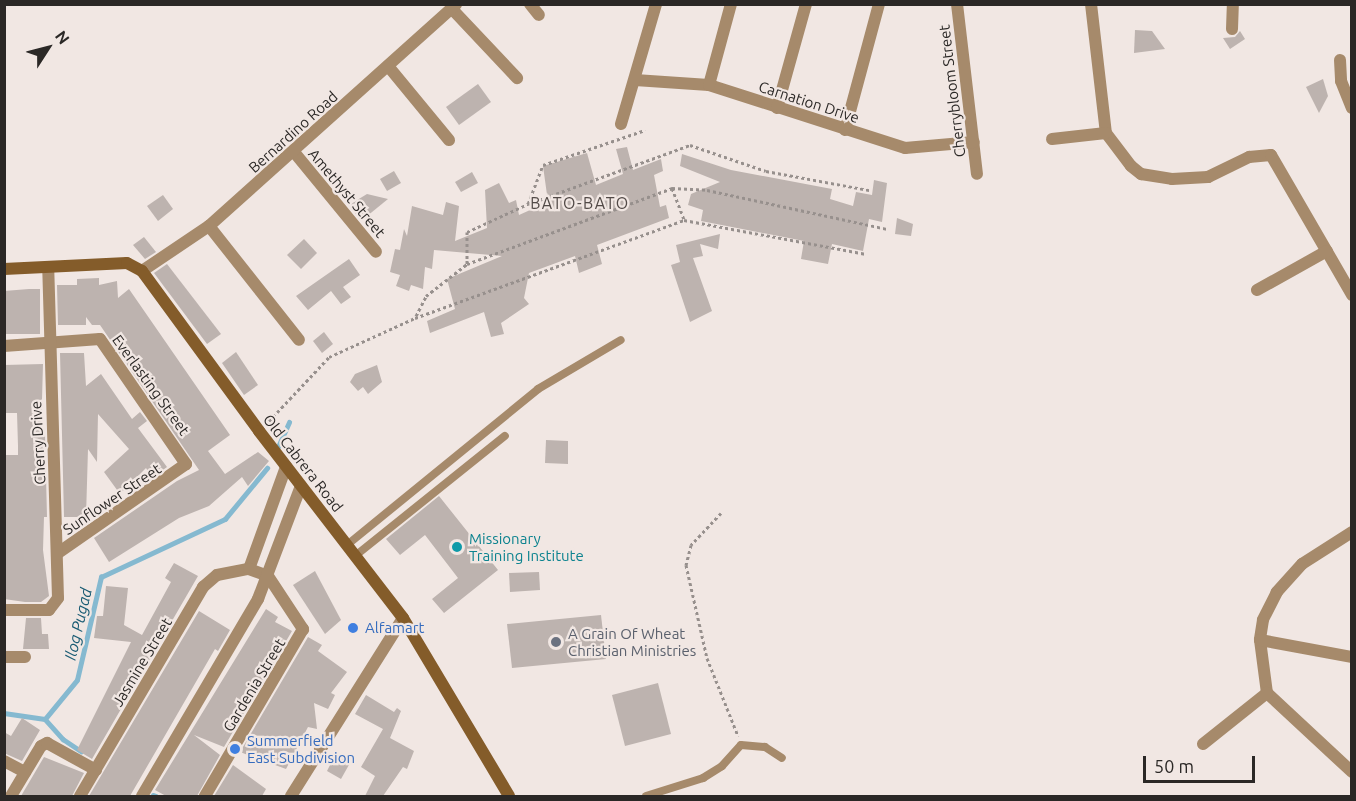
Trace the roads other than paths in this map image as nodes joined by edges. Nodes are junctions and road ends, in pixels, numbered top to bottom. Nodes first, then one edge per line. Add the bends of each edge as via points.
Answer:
1 (530, 4) edge
2 (656, 4) edge
3 (731, 4) edge
4 (806, 4) edge
5 (879, 4) edge
6 (957, 4) edge
7 (1091, 4) edge
8 (1233, 4) edge
9 (454, 7) edge
10 (539, 15) dead end
11 (1232, 29) dead end
12 (1340, 60) dead end
13 (388, 66) junction
14 (517, 78) dead end
15 (634, 80) junction
16 (709, 85) junction
17 (777, 108) junction
18 (1352, 108) edge
19 (621, 124) dead end
20 (845, 130) junction
21 (1106, 133) junction
22 (1052, 139) dead end
23 (449, 140) dead end
24 (974, 142) junction
25 (294, 152) junction
26 (977, 174) dead end
27 (209, 226) junction
28 (1327, 251) junction
29 (376, 252) dead end
30 (4, 269) edge
31 (48, 269) junction
32 (142, 271) junction
33 (1350, 288) edge
34 (1257, 290) dead end
35 (299, 340) dead end
36 (621, 340) dead end
37 (48, 341) junction
38 (4, 346) edge
39 (505, 436) dead end
40 (286, 467) junction
41 (183, 470) joint
42 (301, 486) junction
43 (1352, 532) edge
44 (347, 545) junction
45 (58, 553) junction
46 (356, 556) junction
47 (249, 569) junction
48 (268, 576) junction
49 (4, 610) edge
50 (404, 618) junction
51 (1260, 640) junction
52 (4, 657) edge
53 (25, 657) dead end
54 (1352, 657) edge
55 (1267, 693) junction
56 (1203, 744) dead end
57 (782, 758) dead end
58 (4, 761) edge
59 (96, 770) junction
60 (25, 772) junction
61 (1352, 772) edge
62 (295, 794) edge
63 (11, 796) edge
64 (80, 796) edge
65 (142, 796) edge
66 (205, 796) edge
67 (509, 796) edge
68 (646, 796) edge

1 - 10 street
2 - 15 street
3 - 16 street
4 - 17 street
5 - 20 street
6 - 24 street, Cherrybloom Street
7 - 21 street
8 - 11 street
9 - 13 street, Bernardino Road
9 - 14 street
12 - 18 street via 1341,81
13 - 23 street
13 - 25 street, Bernardino Road
15 - 16 street, Carnation Drive
15 - 19 street
16 - 17 street, Carnation Drive
17 - 20 street, Carnation Drive
20 - 24 street, Carnation Drive via 905,148
21 - 22 street
21 - 28 street via 1141,174 1172,179 1208,177 1249,157 1271,155
24 - 26 street, Cherrybloom Street
25 - 27 street, Bernardino Road
25 - 29 street, Amethyst Street
27 - 32 street, Bernardino Road
27 - 35 street
28 - 33 street
28 - 34 street
30 - 31 street
31 - 32 street via 127,263
31 - 37 street, Cherry Drive
32 - 40 street, Old Cabrera Road
36 - 44 lane via 538,389
37 - 38 street, Everlasting Street
37 - 41 street, Everlasting Street via 100,339 184,458
37 - 45 street, Cherry Drive
39 - 46 lane
40 - 42 street, Old Cabrera Road
40 - 47 street
41 - 45 street, Sunflower Street
42 - 44 street, Old Cabrera Road
42 - 48 street
43 - 51 street via 1302,564 1277,592 1263,620
44 - 46 street, Old Cabrera Road
45 - 49 street, Cherry Drive via 58,598 49,610
46 - 50 street, Old Cabrera Road
47 - 48 street
47 - 59 street, Jasmine Street via 217,575 203,587
48 - 65 street
48 - 66 street, Gardenia Street via 300,622 301,635
50 - 62 street
50 - 67 street, Old Cabrera Road
51 - 54 street
51 - 55 street
52 - 53 street
55 - 56 street
55 - 61 street
57 - 68 lane via 765,747 741,745 722,766 703,778
58 - 60 street
59 - 60 street via 46,743
59 - 64 street, Jasmine Street
60 - 63 street

